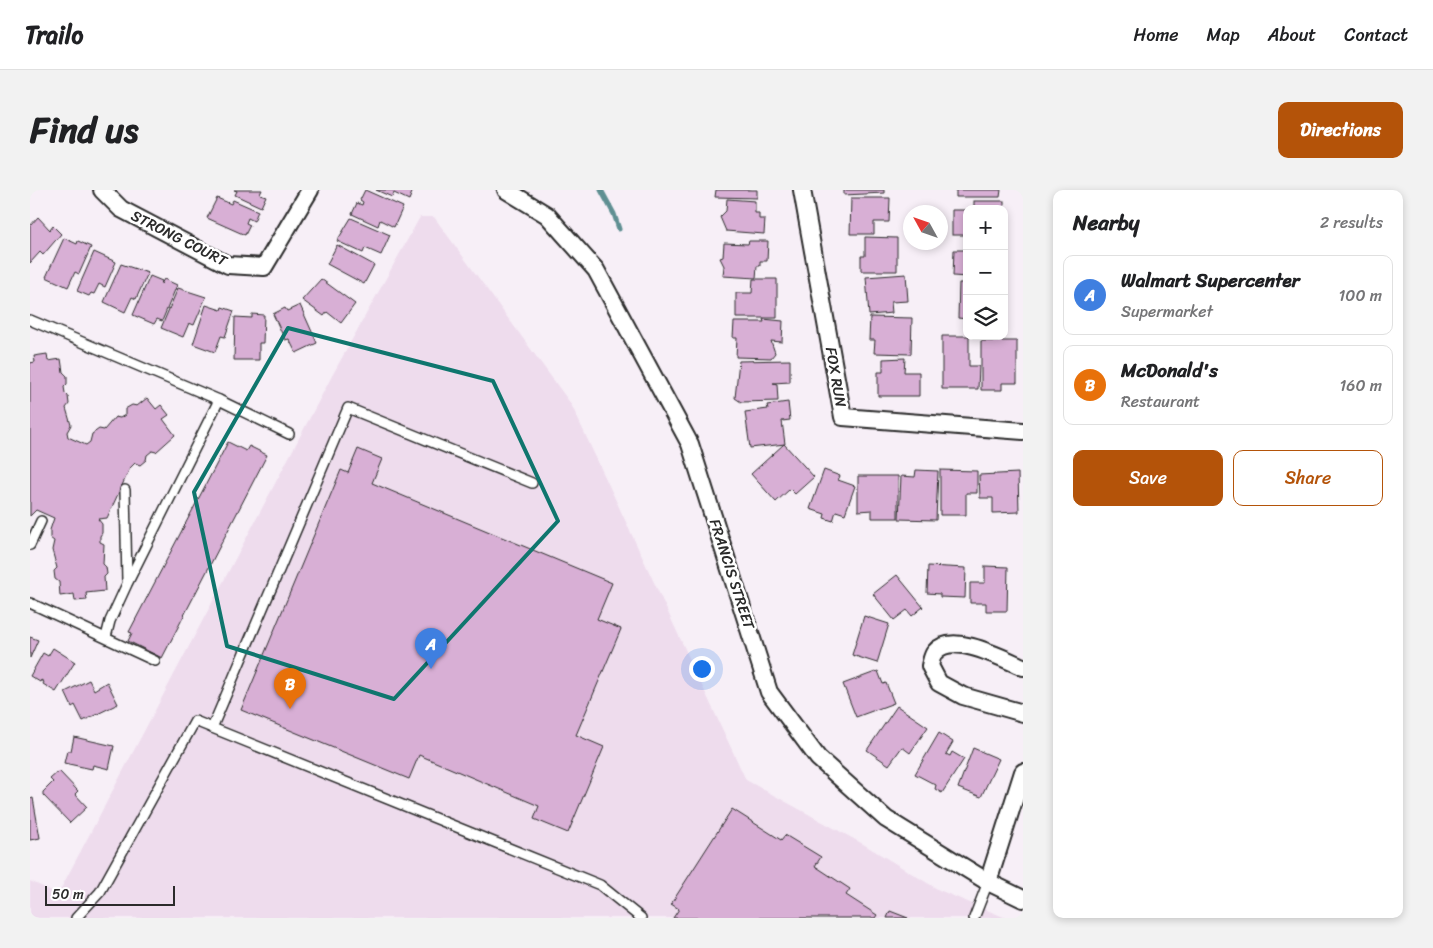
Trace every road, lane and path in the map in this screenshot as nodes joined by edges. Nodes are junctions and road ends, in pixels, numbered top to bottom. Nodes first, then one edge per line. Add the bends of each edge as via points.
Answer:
1 (102, 190) edge
2 (310, 190) edge
3 (506, 190) edge
4 (802, 190) edge
5 (30, 320) edge
6 (220, 400) junction
7 (1023, 431) edge
8 (289, 434) dead end
9 (532, 483) dead end
10 (125, 490) dead end
11 (41, 521) dead end
12 (30, 545) edge
13 (127, 584) junction
14 (30, 603) edge
15 (106, 637) junction
16 (155, 661) dead end
17 (1023, 667) edge
18 (1023, 713) edge
19 (212, 728) junction
20 (1023, 772) edge
21 (988, 882) junction
22 (1023, 899) edge
23 (76, 918) edge
24 (641, 918) edge
25 (974, 918) edge

1 - 2 street, STRONG COURT via 121,208 228,265 264,267
3 - 21 street, FRANCIS STREET via 547,215 596,270 690,444 769,692 818,758 886,819
4 - 7 street, FOX RUN via 843,417
5 - 6 lane
6 - 8 lane
6 - 13 lane
9 - 19 lane via 348,408
10 - 13 lane
11 - 12 lane
13 - 15 lane via 110,620
14 - 15 lane
15 - 16 lane
17 - 18 street via 966,645 946,644 935,652 930,666 939,683 963,696
19 - 23 lane via 195,721 100,892
19 - 24 lane via 600,885
20 - 21 street
21 - 22 street, FRANCIS STREET
21 - 25 lane

